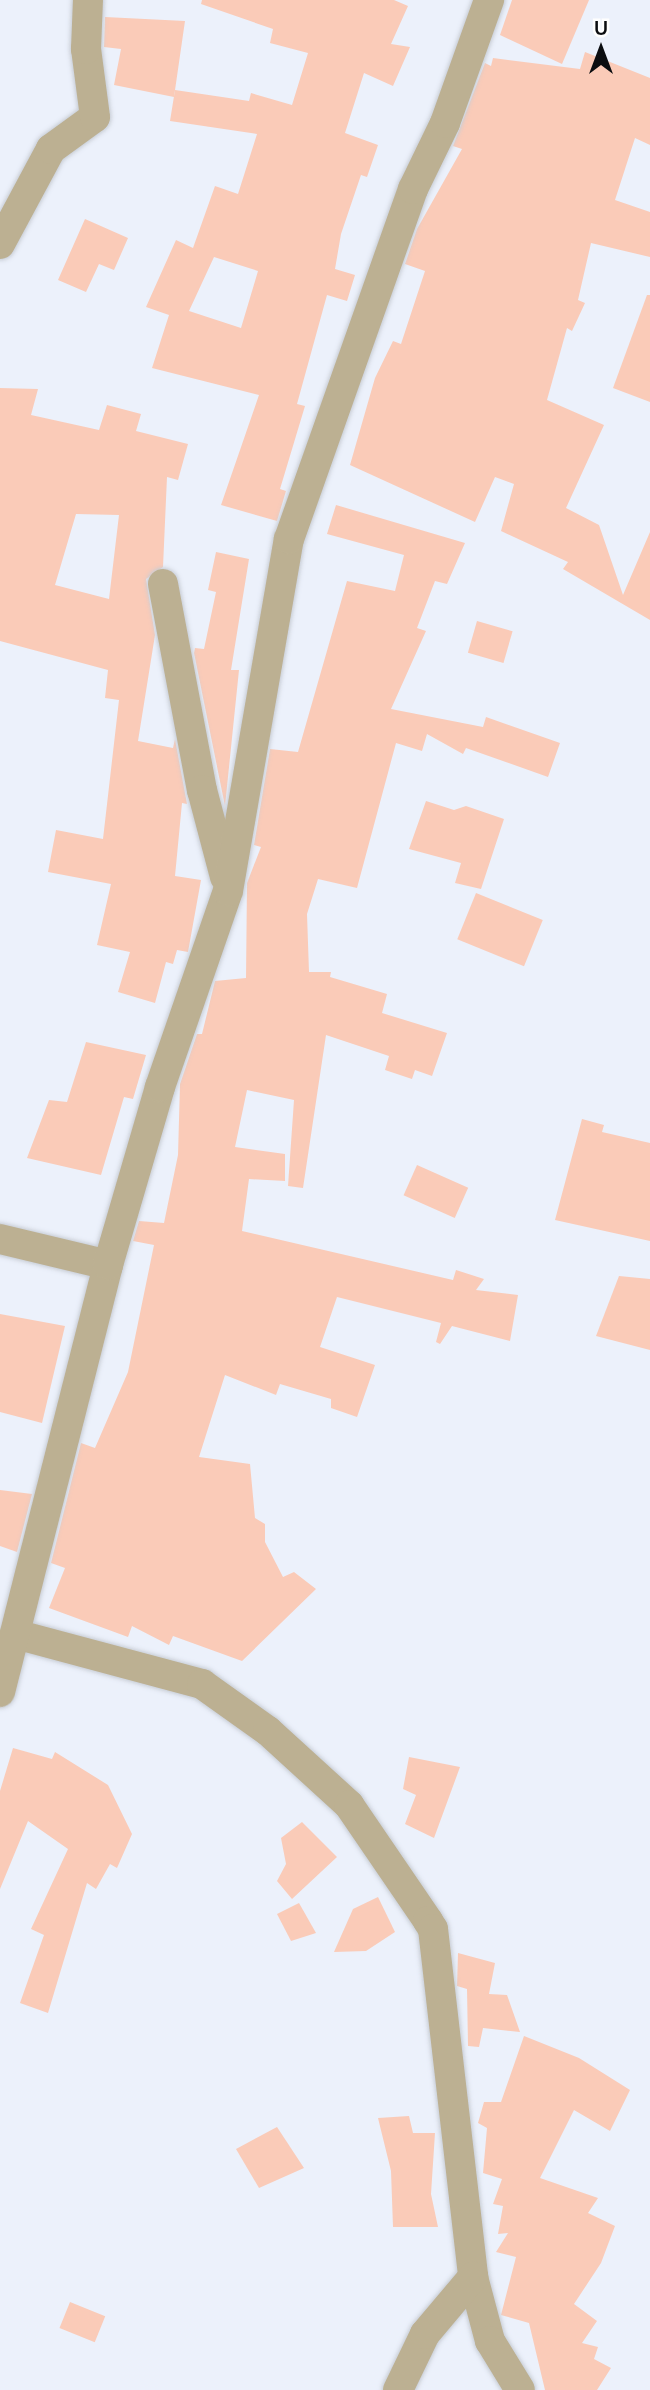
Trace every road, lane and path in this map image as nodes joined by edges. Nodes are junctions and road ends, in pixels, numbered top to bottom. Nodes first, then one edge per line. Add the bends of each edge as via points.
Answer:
1 (88, 0) edge
2 (489, 0) edge
3 (0, 244) edge
4 (163, 584) dead end
5 (229, 891) junction
6 (0, 1239) edge
7 (108, 1265) junction
8 (15, 1634) junction
9 (0, 1692) edge
10 (473, 2277) junction
11 (398, 2390) edge
12 (520, 2390) edge

1 - 3 street via 86,49 95,117 51,149
2 - 5 street via 445,123 409,200 289,539
4 - 5 street via 202,790
5 - 7 street via 160,1087
6 - 7 street
7 - 8 street
8 - 9 street
8 - 10 street via 202,1684 268,1731 349,1805 433,1930
10 - 11 street via 425,2334
10 - 12 street via 490,2341

